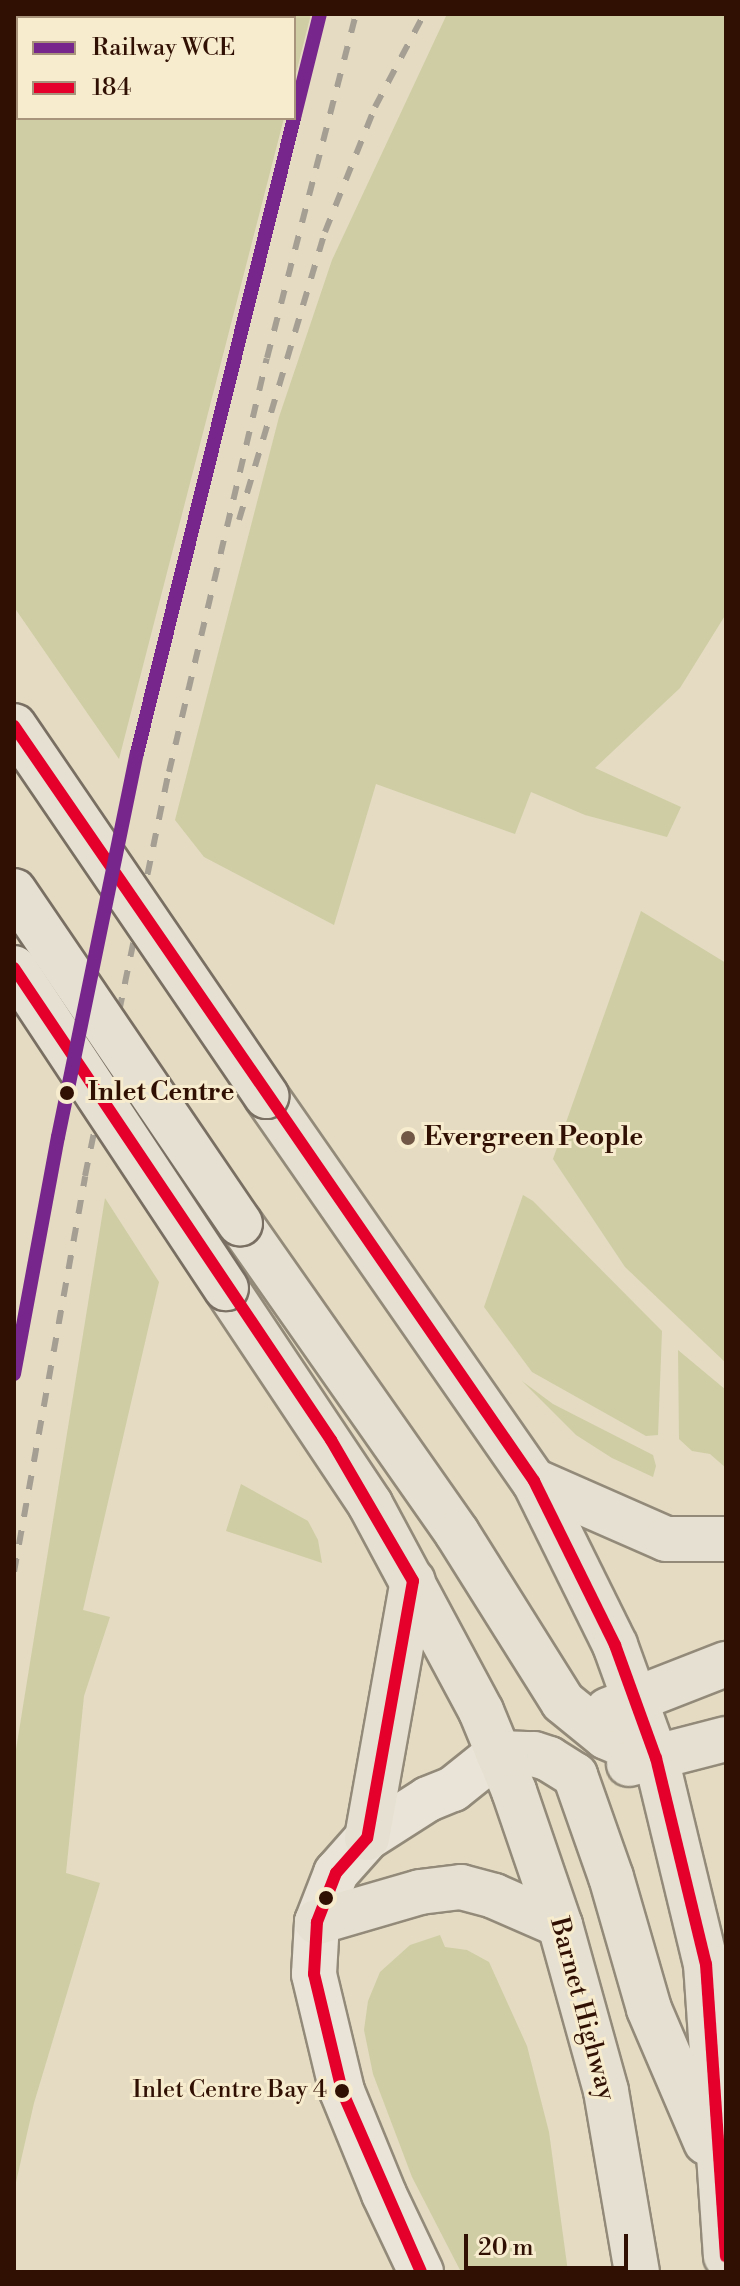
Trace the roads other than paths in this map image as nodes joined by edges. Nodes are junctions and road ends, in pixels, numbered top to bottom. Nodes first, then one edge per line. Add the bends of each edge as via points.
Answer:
1 (14, 726) edge
2 (14, 891) edge
3 (14, 968) edge
4 (534, 1481) junction
5 (726, 1539) edge
6 (413, 1581) junction
7 (726, 1664) edge
8 (636, 1700) junction
9 (581, 1719) junction
10 (726, 1739) edge
11 (656, 1758) junction
12 (506, 1772) junction
13 (575, 1775) junction
14 (367, 1838) junction
15 (726, 1911) edge
16 (317, 1922) junction
17 (560, 1925) junction
18 (706, 1964) junction
19 (719, 2172) junction
20 (726, 2256) edge
21 (421, 2272) edge
22 (637, 2272) edge

1 - 4 main road, bridge
2 - 9 main road, bridge via 457,1533 547,1679
3 - 6 main road, Barnet Highway, bridge via 331,1440
4 - 5 main road via 666,1539
4 - 8 main road via 615,1645
6 - 12 main road, Barnet Highway via 481,1711
6 - 14 main road
7 - 8 main road
8 - 9 main road
8 - 11 main road
9 - 11 main road via 613,1741
9 - 12 main road
10 - 11 main road
11 - 13 main road
11 - 18 main road
12 - 13 main road via 534,1754
12 - 14 street via 428,1799
12 - 17 main road, Barnet Highway
13 - 19 main road via 649,2009
14 - 16 street via 336,1873
15 - 18 main road
16 - 17 main road via 420,1892 461,1887
16 - 21 street via 314,1974 342,2091
17 - 22 main road, Barnet Highway via 606,2091
18 - 19 main road
19 - 20 main road

